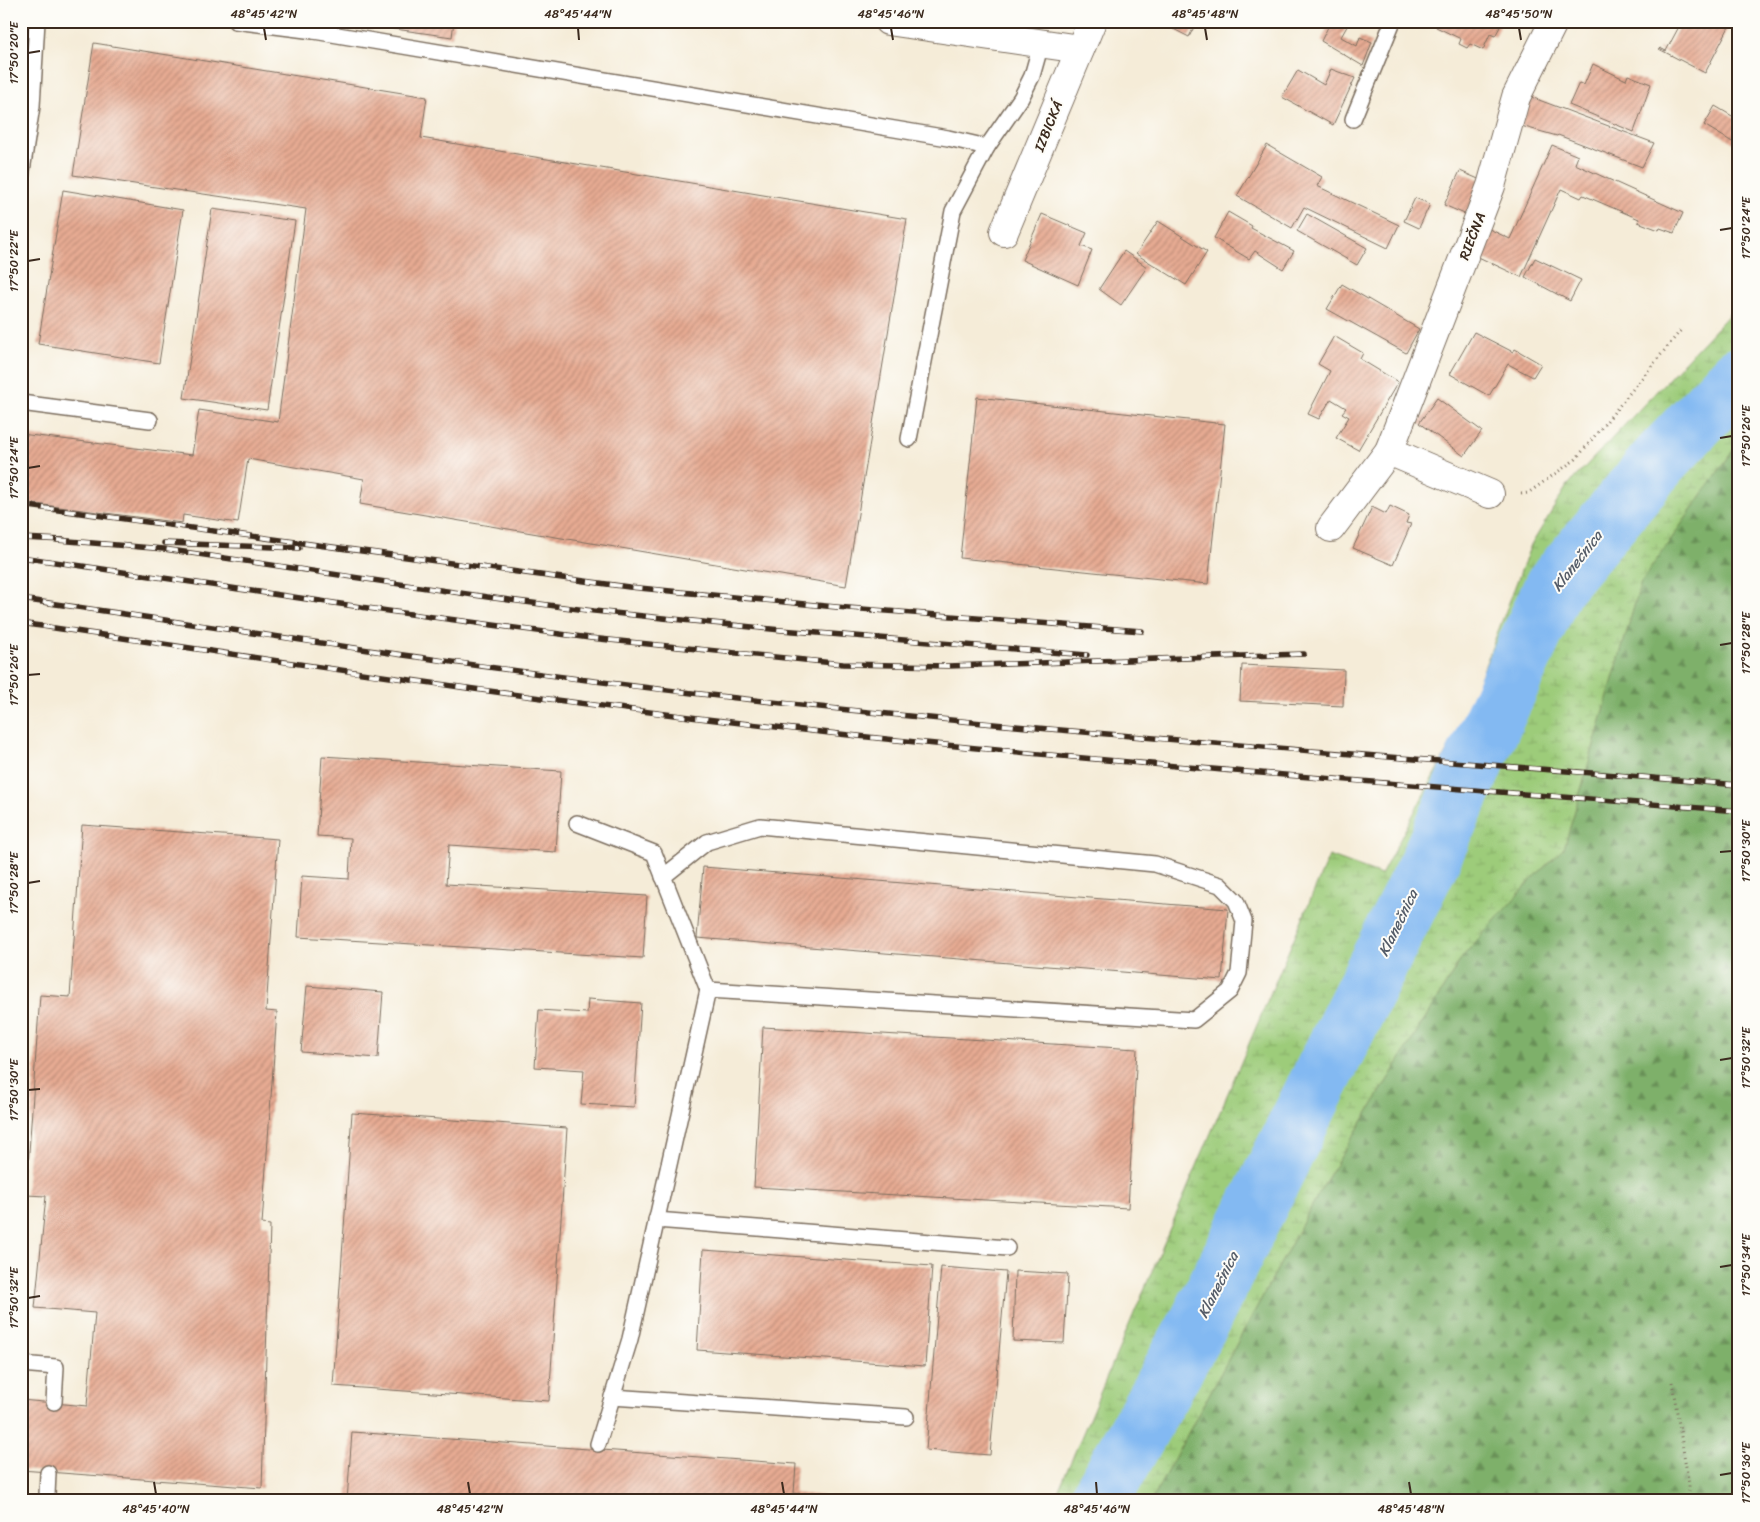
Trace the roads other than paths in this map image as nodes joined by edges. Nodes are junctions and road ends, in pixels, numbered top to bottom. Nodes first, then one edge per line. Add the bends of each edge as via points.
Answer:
1 (37, 21) edge
2 (235, 21) edge
3 (888, 21) edge
4 (1092, 21) edge
5 (1393, 21) edge
6 (1554, 21) edge
7 (314, 26) edge
8 (1041, 44) junction
9 (1080, 49) junction
10 (1353, 119) dead end
11 (987, 147) junction
12 (21, 177) edge
13 (1004, 232) dead end
14 (21, 403) edge
15 (150, 420) dead end
16 (909, 439) dead end
17 (1388, 451) junction
18 (1490, 494) road end
19 (1331, 528) dead end
20 (577, 823) dead end
21 (663, 877) junction
22 (708, 990) junction
23 (656, 1220) junction
24 (1006, 1248) dead end
25 (21, 1364) edge
26 (612, 1396) junction
27 (54, 1402) dead end
28 (906, 1417) dead end
29 (598, 1444) dead end
30 (48, 1473) dead end
31 (47, 1495) dead end

1 - 12 lane via 32,106
2 - 7 lane
3 - 8 street
4 - 9 street, IZBICKÁ
5 - 10 lane
6 - 17 street, RIEČNA via 1516,97 1491,186
7 - 11 lane
8 - 9 street
8 - 11 lane via 1032,76 1021,98
9 - 13 street, IZBICKÁ
11 - 16 lane via 953,211
14 - 15 lane
17 - 18 street
17 - 19 street, RIEČNA
20 - 21 lane via 654,853
21 - 22 lane
21 - 22 lane via 707,842 760,826 1155,864 1220,885 1236,901 1244,921 1239,973 1230,991 1194,1020
22 - 23 lane
23 - 24 lane
23 - 26 lane via 630,1339
25 - 27 lane via 56,1367
26 - 28 lane
26 - 29 lane
30 - 31 lane

